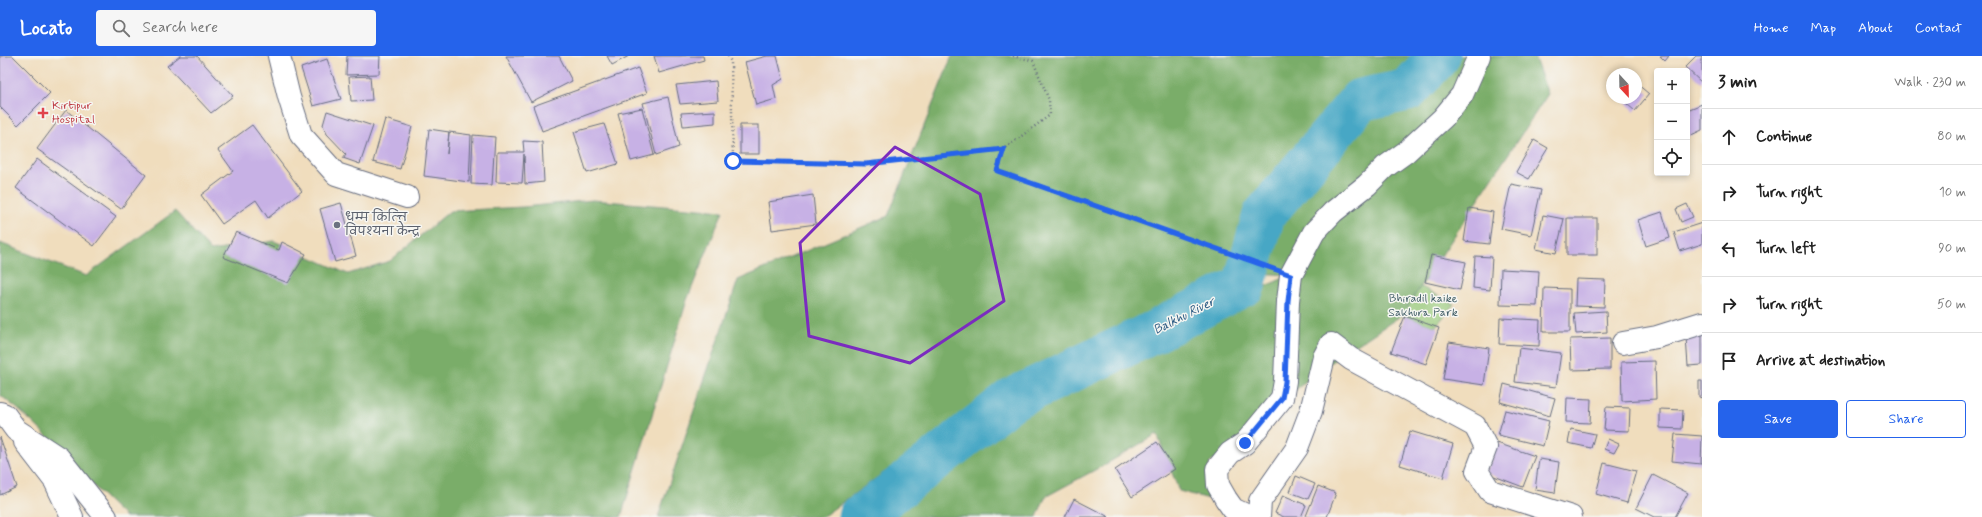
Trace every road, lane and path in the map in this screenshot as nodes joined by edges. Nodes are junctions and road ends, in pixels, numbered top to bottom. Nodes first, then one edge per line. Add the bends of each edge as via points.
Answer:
1 (279, 56) edge
2 (728, 56) edge
3 (1013, 56) edge
4 (1479, 56) edge
5 (1004, 149) junction
6 (408, 197) dead end
7 (1291, 275) junction
8 (1702, 323) edge
9 (1623, 343) dead end
10 (0, 413) edge
11 (16, 430) junction
12 (72, 517) edge
13 (106, 517) edge
14 (1250, 517) edge
15 (1259, 517) edge
16 (1570, 517) edge

1 - 6 street via 301,134 336,174
2 - 5 path via 731,62 733,161 866,164
3 - 5 path via 1033,61 1049,100 1050,115
4 - 7 street via 1462,95 1443,118 1406,152 1384,167 1368,185 1333,212 1314,232
5 - 7 path via 997,171
7 - 14 street via 1282,398 1245,443 1230,454 1217,469 1218,485 1226,499 1233,509
8 - 9 street via 1657,337
10 - 11 street via 5,415
11 - 12 street via 55,481
11 - 13 street via 59,458
15 - 16 street via 1260,501 1297,448 1311,411 1324,357 1331,344 1351,359 1475,426 1486,447 1477,471 1490,490

